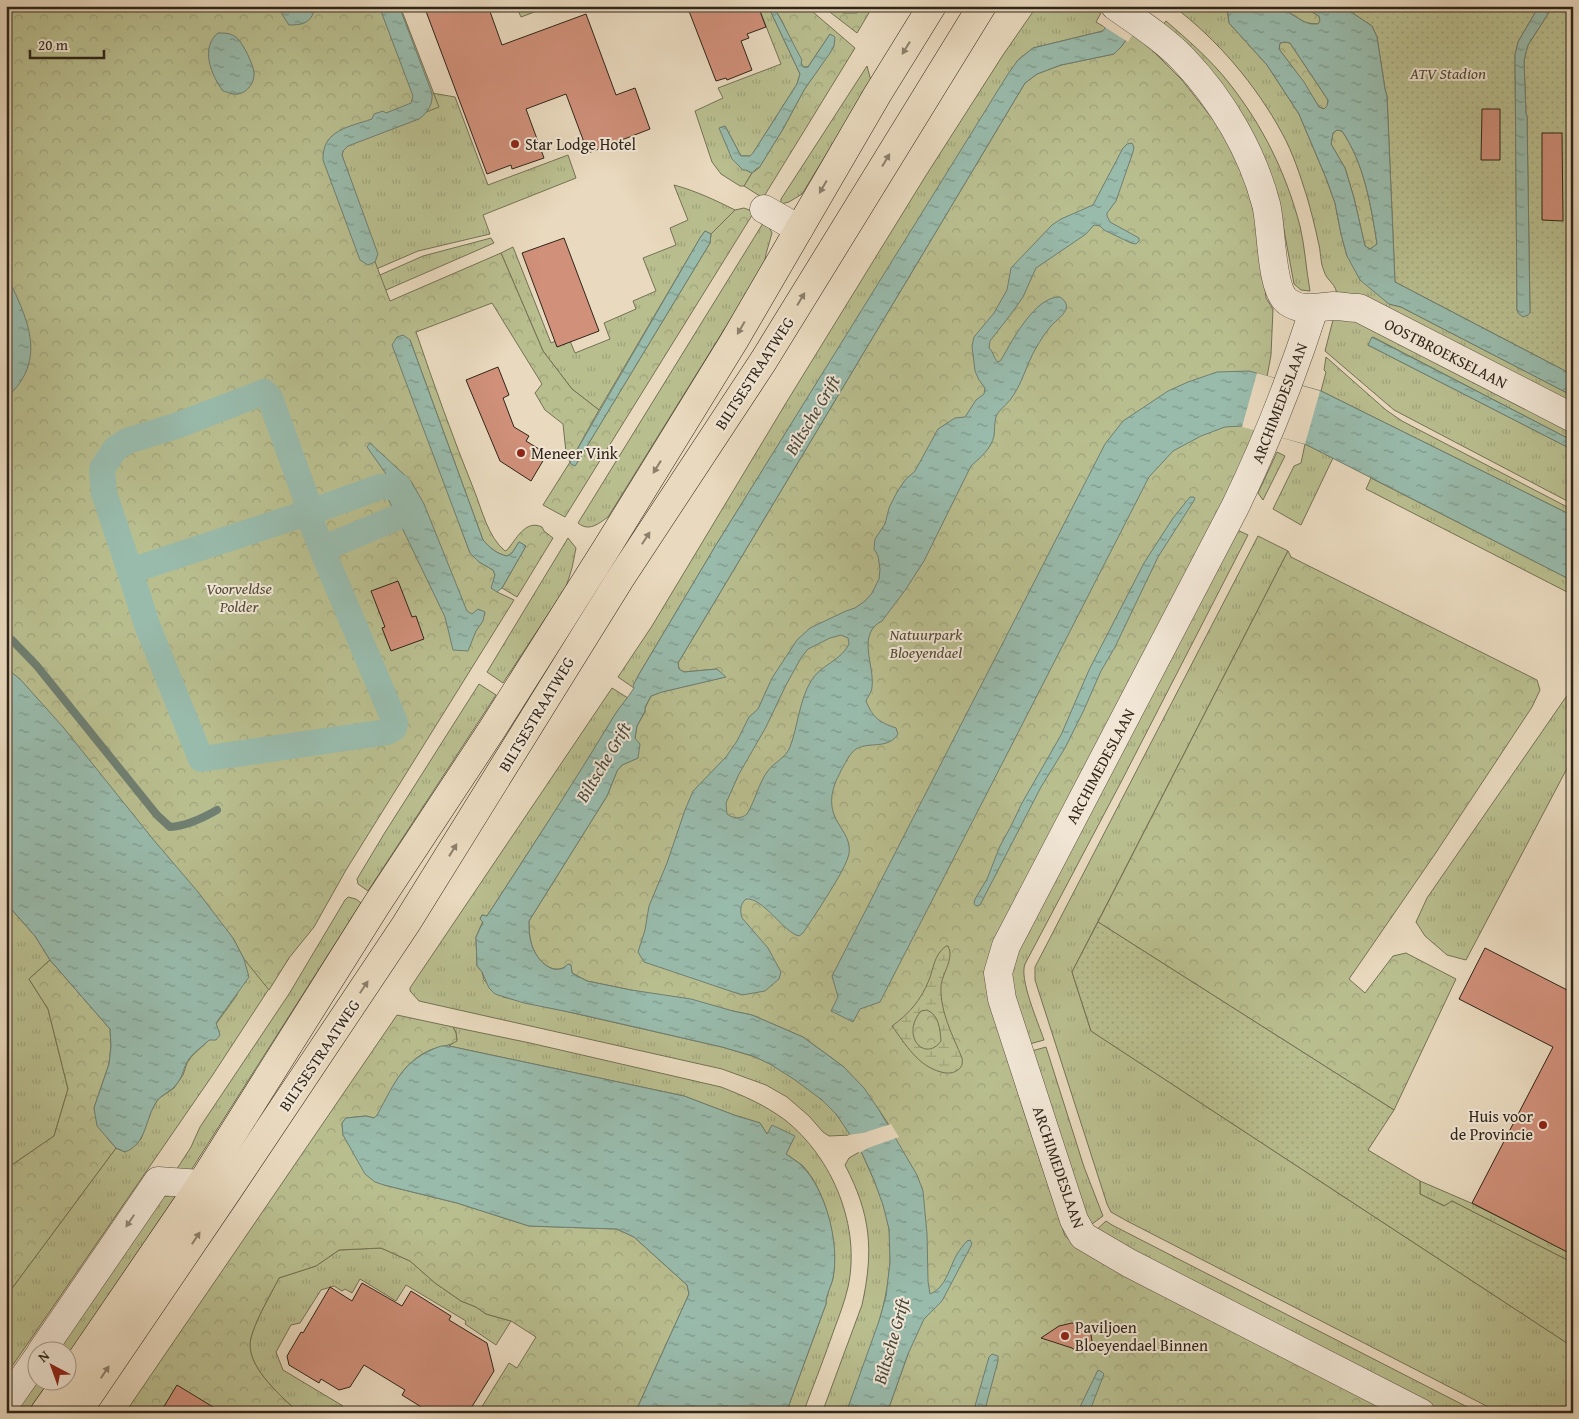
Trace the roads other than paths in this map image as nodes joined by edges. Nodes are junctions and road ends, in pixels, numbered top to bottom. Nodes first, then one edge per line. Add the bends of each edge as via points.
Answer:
1 (932, 6) edge
2 (982, 6) edge
3 (1115, 6) edge
4 (764, 209) dead end
5 (799, 229) junction
6 (1314, 309) junction
7 (1573, 418) edge
8 (201, 1184) junction
9 (48, 1342) edge
10 (78, 1364) edge
11 (28, 1371) edge
12 (59, 1392) edge
13 (6, 1403) edge
14 (44, 1413) edge
15 (77, 1413) edge
16 (1421, 1413) edge

1 -> 5 main road, BILTSESTRAATWEG
15 -> 2 main road, BILTSESTRAATWEG via 406,924 620,579 764,360
3 - 6 street via 1147,28 1183,60 1213,95 1247,149 1267,205 1281,294 1288,302
4 - 5 street
5 -> 8 main road, BILTSESTRAATWEG via 606,549
6 - 7 street, OOSTBROEKSELAAN via 1332,306 1359,308
6 - 16 street, ARCHIMEDESLAAN via 1269,434 1235,507 1006,946 998,973 1002,999 1074,1220 1083,1236 1129,1263
8 -> 9 street via 158,1181
8 - 10 main road, BILTSESTRAATWEG
11 - 13 street
12 - 14 main road, BILTSESTRAATWEG

